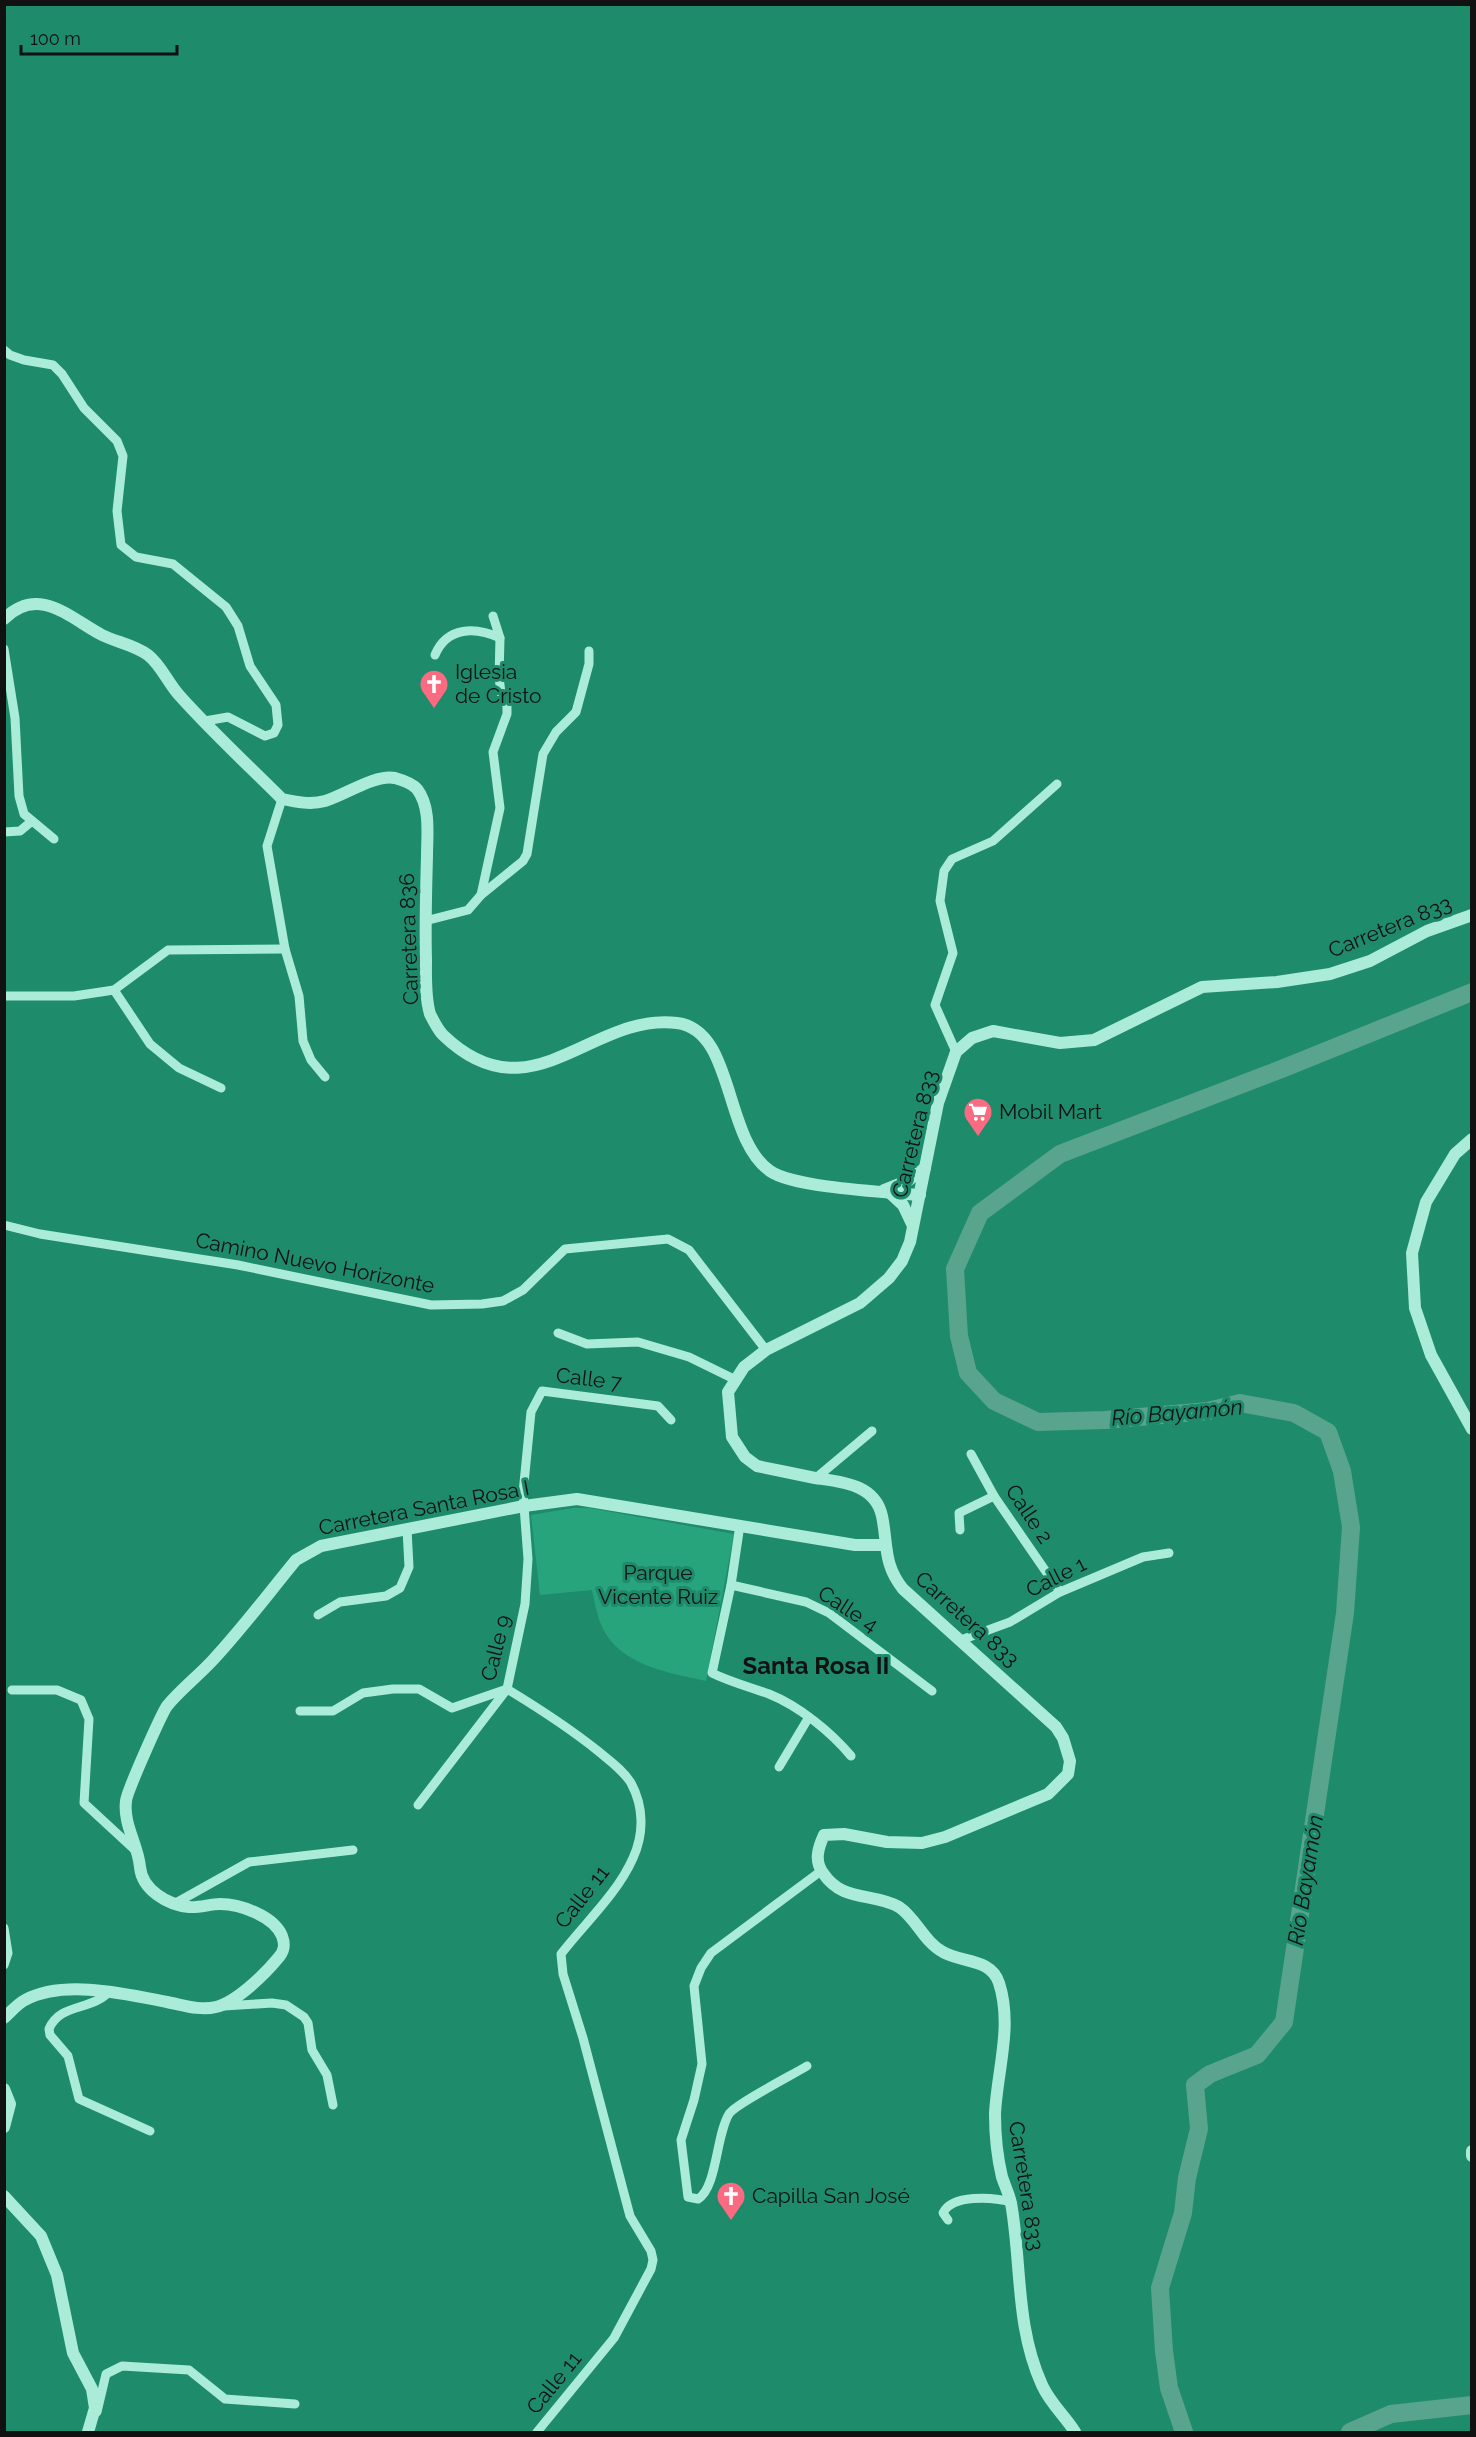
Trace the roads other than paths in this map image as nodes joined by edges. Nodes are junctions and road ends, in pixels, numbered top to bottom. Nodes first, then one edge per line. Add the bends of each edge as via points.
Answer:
1 (4, 350) edge
2 (493, 616) dead end
3 (4, 619) edge
4 (500, 638) junction
5 (4, 649) edge
6 (589, 651) dead end
7 (435, 655) dead end
8 (205, 721) junction
9 (1057, 784) dead end
10 (282, 799) junction
11 (32, 821) junction
12 (4, 832) edge
13 (54, 839) dead end
14 (481, 895) junction
15 (1472, 915) edge
16 (425, 921) junction
17 (285, 949) junction
18 (114, 990) junction
19 (4, 996) edge
20 (957, 1053) junction
21 (325, 1077) dead end
22 (221, 1088) dead end
23 (1472, 1139) edge
24 (925, 1168) junction
25 (884, 1191) junction
26 (920, 1195) junction
27 (4, 1225) edge
28 (913, 1226) junction
29 (558, 1333) dead end
30 (766, 1350) junction
31 (736, 1380) junction
32 (671, 1420) dead end
33 (1472, 1429) edge
34 (872, 1431) dead end
35 (971, 1454) dead end
36 (816, 1478) junction
37 (994, 1496) junction
38 (524, 1506) junction
39 (740, 1525) junction
40 (407, 1529) junction
41 (960, 1530) dead end
42 (884, 1545) junction
43 (1169, 1554) dead end
44 (731, 1585) junction
45 (1060, 1592) junction
46 (318, 1615) dead end
47 (961, 1640) junction
48 (507, 1689) junction
49 (12, 1690) dead end
50 (932, 1690) dead end
51 (300, 1711) dead end
52 (809, 1717) junction
53 (851, 1756) dead end
54 (779, 1767) dead end
55 (417, 1805) dead end
56 (353, 1850) dead end
57 (139, 1854) junction
58 (820, 1871) junction
59 (174, 1904) junction
60 (4, 1928) edge
61 (4, 1965) edge
62 (109, 1992) junction
63 (219, 2006) junction
64 (4, 2018) edge
65 (807, 2066) dead end
66 (4, 2089) edge
67 (333, 2105) dead end
68 (4, 2127) edge
69 (150, 2131) dead end
70 (1472, 2151) edge
71 (1472, 2156) edge
72 (4, 2196) edge
73 (1011, 2202) junction
74 (948, 2220) dead end
75 (295, 2404) dead end
76 (89, 2431) edge
77 (537, 2433) edge
78 (1075, 2433) edge

1 - 8 street via 24,360 53,365 84,408 117,441 123,456 117,511 121,545 136,558 173,564 226,607 238,626 250,666 276,705 278,725 274,733 265,736 228,717
2 - 4 street
3 - 8 street via 23,607 38,604 68,613 104,636 148,655
4 - 7 street via 484,631 458,632 444,640
4 - 14 street via 499,677 507,714 493,752 500,808
5 - 11 street via 15,718 19,796 24,814
6 - 14 street via 576,712 556,732 543,754 523,861
8 - 10 street
9 - 20 street via 993,841 952,860 944,871 940,902 953,953 935,1005
10 - 16 street, Carretera 836 via 302,803 324,801 382,778 394,778 417,789 428,824
10 - 17 street via 267,846
11 - 12 street via 20,831
11 - 13 street
14 - 16 street via 468,910
15 - 20 street, Carretera 833 via 1426,931 1370,961 1330,974 1202,987 1094,1040 1060,1043 993,1031 972,1038
16 - 25 street, Carretera 836 via 430,1014 441,1032 469,1054 507,1068 537,1066 641,1024 679,1023 701,1034 716,1052 741,1132 753,1154 770,1171 797,1181
17 - 18 street via 168,950
17 - 21 street via 299,996 303,1041 311,1060
18 - 19 street via 74,996
18 - 22 street via 150,1044 179,1068
20 - 24 street, Carretera 833 via 938,1103
23 - 33 street via 1455,1154 1426,1202 1412,1253 1414,1308 1431,1355
24 - 25 street
24 - 26 street, Carretera 833
25 - 26 street, Carretera 836
25 - 28 street via 903,1204
26 - 28 street, Carretera 833
27 - 30 street, Camino Nuevo Horizonte via 238,1265 431,1305 503,1301 523,1290 565,1249 668,1239 689,1251
28 - 30 street, Carretera 833 via 902,1262 860,1303
29 - 31 street via 587,1344 638,1342 689,1357
30 - 31 street, Carretera 833 via 744,1367
31 - 36 street, Carretera 833 via 728,1392 732,1437 745,1457 757,1466
32 - 38 street, Calle 7 via 658,1406 542,1391 531,1412
34 - 36 street
35 - 37 street, Calle 2
36 - 42 street, Carretera 833 via 847,1482 871,1495 882,1514
37 - 41 street via 959,1513
37 - 45 street, Calle 2
38 - 39 street, Carretera Santa Rosa I via 578,1499
38 - 40 street, Carretera Santa Rosa I
38 - 48 street, Calle 9 via 528,1531 525,1604
39 - 42 street, Carretera Santa Rosa I via 855,1545
39 - 44 street
40 - 46 street via 409,1567 400,1588 386,1596 340,1602
40 - 57 street, Carretera Santa Rosa I via 321,1546 296,1560 213,1660 167,1707 126,1800 127,1825
42 - 47 street, Carretera 833 via 894,1578
43 - 45 street, Calle 1 via 1143,1557
44 - 50 street, Calle 4 via 806,1602 829,1613
44 - 52 street via 712,1674 771,1695
45 - 47 street, Calle 1 via 1010,1622
47 - 58 street, Carretera 833 via 1056,1727 1069,1752 1068,1774 1048,1794 922,1843 824,1835 817,1854
48 - 51 street via 452,1708 419,1689 393,1689 363,1693 333,1711
48 - 55 street, Calle 9
48 - 77 street, Calle 11 via 556,1718 617,1766 631,1783 642,1822 633,1859 612,1893 561,1954 563,1974 628,2208 653,2260 641,2292 615,2338
49 - 57 street via 57,1690 81,1700 89,1719 84,1803
52 - 53 street
52 - 54 street
56 - 59 street via 249,1862
57 - 59 street, Carretera Santa Rosa I via 145,1881 157,1895
58 - 65 street via 711,1953 701,1968 694,1986 702,2064 681,2140 688,2197 698,2199 707,2192 730,2112
58 - 73 street, Carretera 833 via 841,1892 901,1908 941,1952 986,1965 999,1982 1004,2037 995,2112 996,2145
59 - 63 street via 223,1904 248,1909 280,1931 285,1943 282,1954 258,1980
60 - 61 street via 8,1953
62 - 63 street via 205,2009
62 - 64 street via 39,1993 22,2001
62 - 69 street via 59,2014 52,2020 50,2035 68,2056 79,2099
63 - 67 street via 272,2002 304,2017 312,2050 327,2075
66 - 68 street via 10,2104
70 - 71 street
72 - 76 street via 41,2236 57,2275 73,2353 92,2389 95,2408
73 - 74 street via 994,2198 954,2201 946,2206
73 - 78 street, Carretera 833 via 1027,2345 1042,2386
75 - 76 street via 225,2399 189,2370 122,2366 106,2374 95,2424

